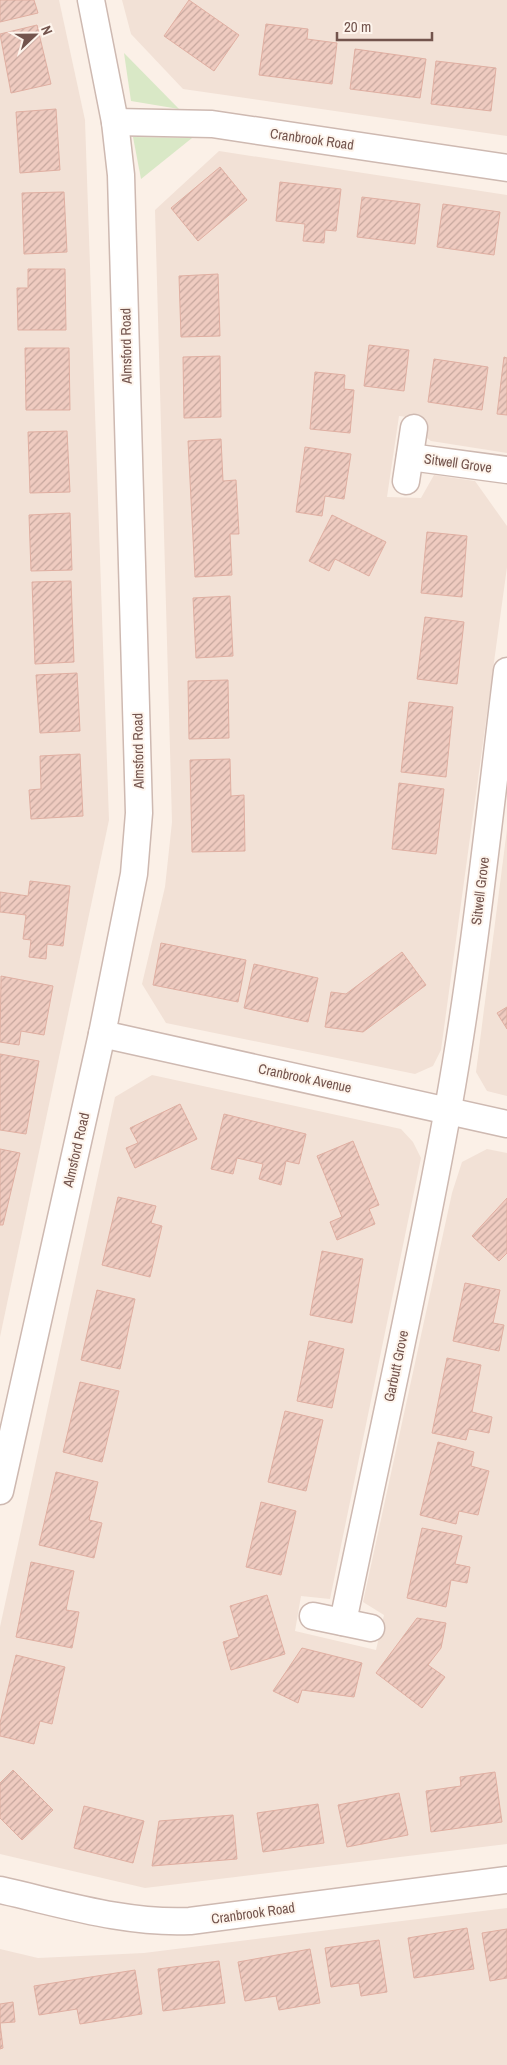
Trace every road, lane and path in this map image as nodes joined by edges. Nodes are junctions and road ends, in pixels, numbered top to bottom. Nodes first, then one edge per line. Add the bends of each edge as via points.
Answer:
1 (91, 0) edge
2 (115, 122) junction
3 (507, 168) edge
4 (414, 428) dead end
5 (507, 470) edge
6 (507, 671) edge
7 (102, 1034) junction
8 (448, 1110) junction
9 (507, 1124) edge
10 (0, 1491) edge
11 (313, 1616) dead end
12 (343, 1622) junction
13 (371, 1628) dead end
14 (507, 1880) edge
15 (0, 1890) edge

1 - 2 street, Almsford Road
2 - 3 street, Cranbrook Road via 212,124
2 - 7 street, Almsford Road via 124,245 139,814 134,874
4 - 5 street, Sitwell Grove via 408,469
6 - 8 street, Sitwell Grove via 476,924
7 - 8 street, Cranbrook Avenue
7 - 10 street, Almsford Road
8 - 9 street, Cranbrook Avenue
8 - 12 street, Garbutt Grove
11 - 12 street
12 - 13 street
14 - 15 street, Cranbrook Road via 190,1921 158,1922 132,1920

